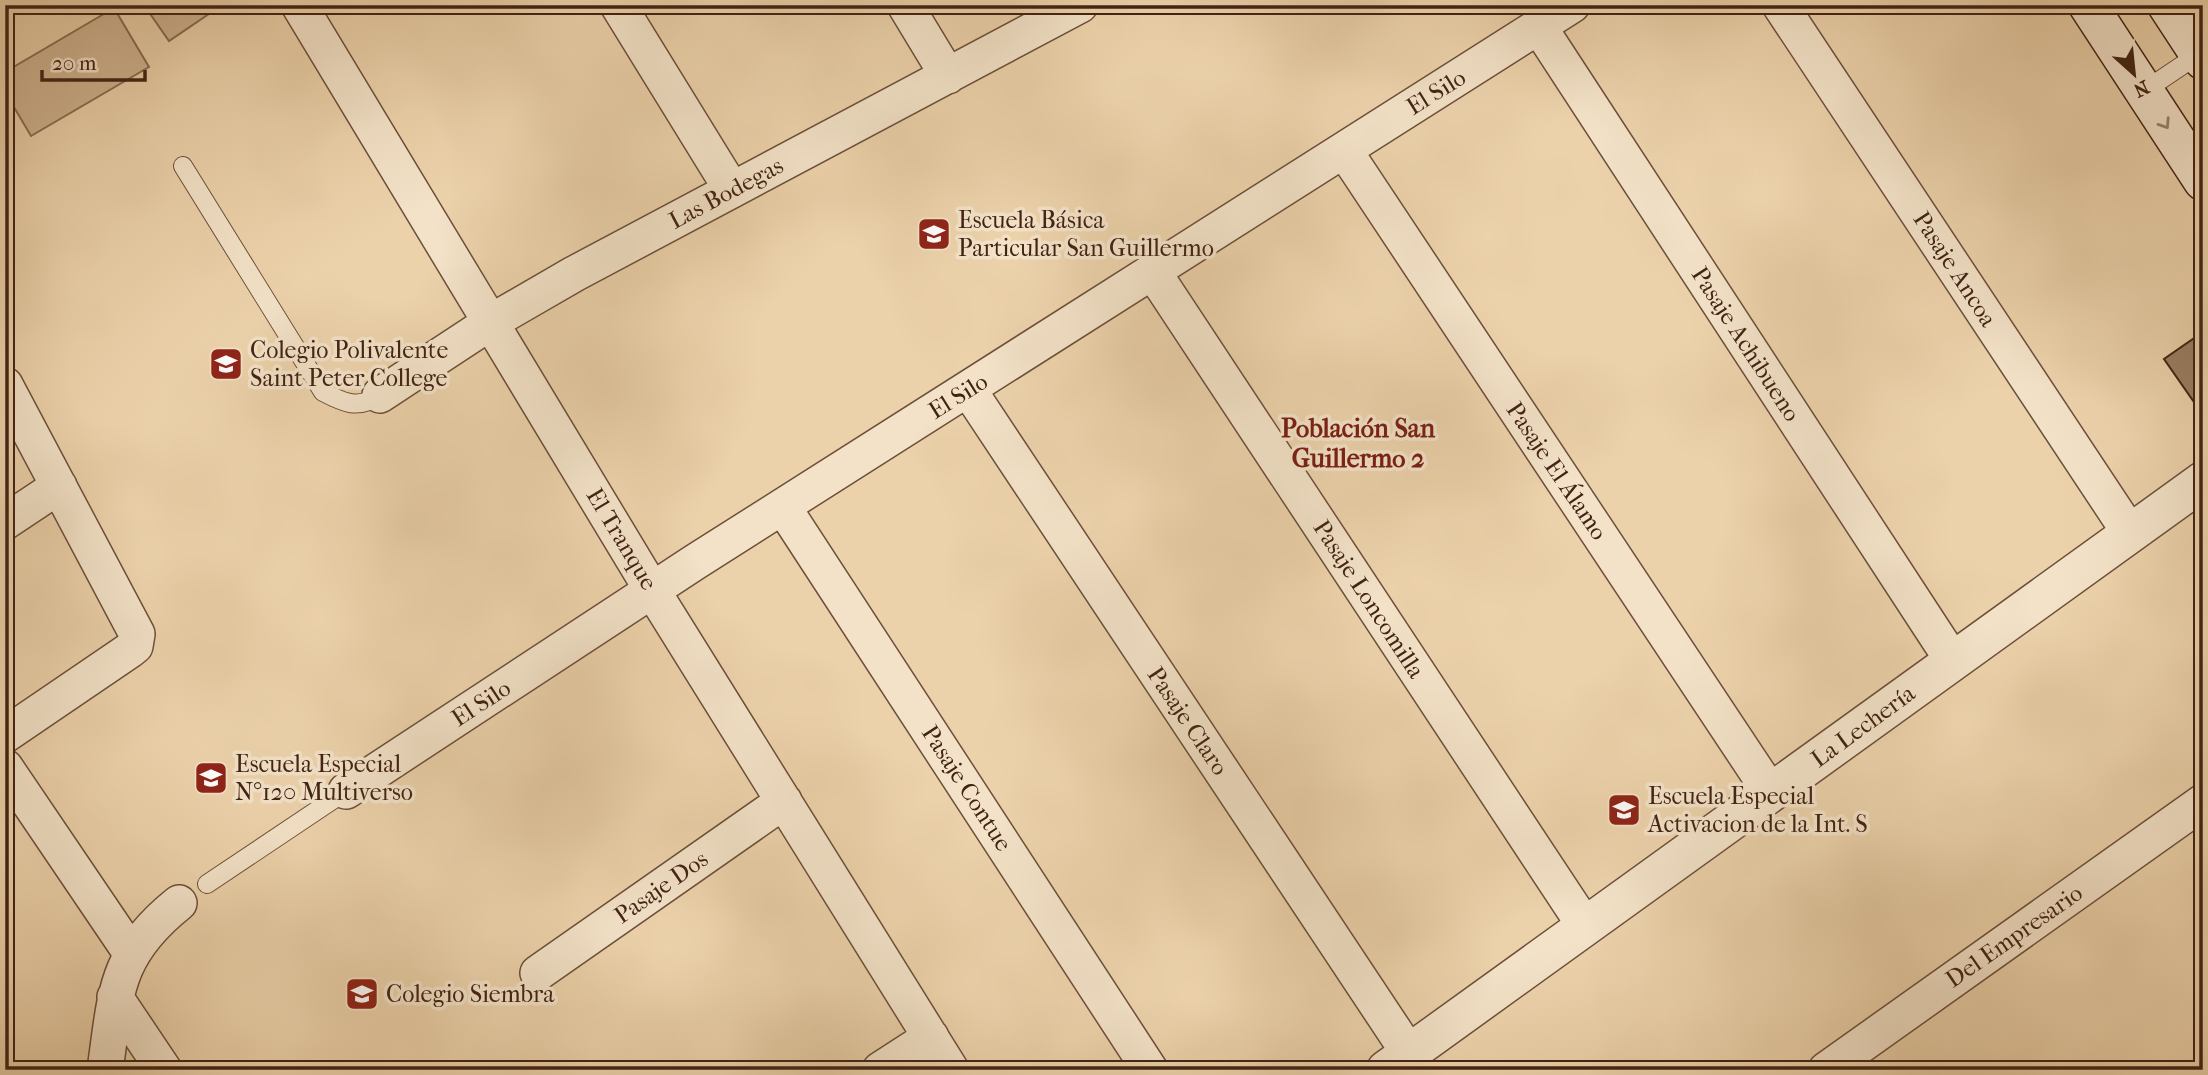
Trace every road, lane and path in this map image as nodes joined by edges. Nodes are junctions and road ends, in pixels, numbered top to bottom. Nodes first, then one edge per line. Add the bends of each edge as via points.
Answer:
1 (299, 5) edge
2 (618, 5) edge
3 (905, 5) edge
4 (1080, 5) edge
5 (1572, 5) edge
6 (1780, 5) edge
7 (2088, 5) edge
8 (2166, 5) edge
9 (1539, 26) junction
10 (2201, 56) edge
11 (948, 76) junction
12 (2144, 91) junction
13 (1344, 150) junction
14 (183, 166) dead end
15 (2203, 181) edge
16 (732, 190) junction
17 (1153, 272) junction
18 (491, 322) junction
19 (5, 385) edge
20 (968, 389) junction
21 (380, 395) joint
22 (2203, 481) edge
23 (59, 485) junction
24 (783, 507) junction
25 (5, 522) edge
26 (2130, 533) junction
27 (652, 590) junction
28 (1952, 662) junction
29 (5, 735) edge
30 (5, 768) edge
31 (346, 791) joint
32 (1771, 793) junction
33 (784, 801) junction
34 (2203, 802) edge
35 (207, 884) dead end
36 (178, 903) dead end
37 (1586, 926) junction
38 (131, 953) junction
39 (538, 973) dead end
40 (115, 997) junction
41 (931, 1037) junction
42 (1398, 1061) edge
43 (104, 1070) edge
44 (164, 1070) edge
45 (880, 1070) edge
46 (951, 1070) edge
47 (1150, 1070) edge
48 (1826, 1070) edge

1 - 18 street, El Tranque
2 - 16 street
3 - 11 street
4 - 11 street, Las Bodegas
5 - 9 street, El Silo
6 - 26 street, Pasaje Ancoa
7 - 12 street
8 - 10 street
9 - 13 street, El Silo
9 - 28 street, Pasaje Achibueno
10 - 12 lane
11 - 16 street, Las Bodegas
12 -> 15 street
13 - 17 street, El Silo
13 - 32 street, Pasaje El Álamo
14 - 21 lane via 323,392 346,404 369,402
16 - 18 street, Las Bodegas
17 - 20 street, El Silo
17 - 37 street, Pasaje Loncomilla
18 - 21 street, Las Bodegas
18 - 27 street, El Tranque
19 - 23 street
20 - 24 street, El Silo
20 - 42 street, Pasaje Claro
22 - 26 street, La Lechería
23 - 25 street
23 - 29 street via 135,628 137,640 130,650
24 - 27 street, El Silo
24 - 47 street, Pasaje Contue
26 - 28 street, La Lechería
27 - 31 street, El Silo
27 - 33 street, El Tranque
28 - 32 street, La Lechería
30 - 38 street
31 - 35 lane
32 - 37 street, La Lechería
33 - 39 street, Pasaje Dos
33 - 41 street, El Tranque
34 - 48 street, Del Empresario
36 - 38 street
37 - 42 street, La Lechería
38 - 40 street
40 - 43 street
40 - 44 street
41 - 45 street
41 - 46 street, El Tranque

